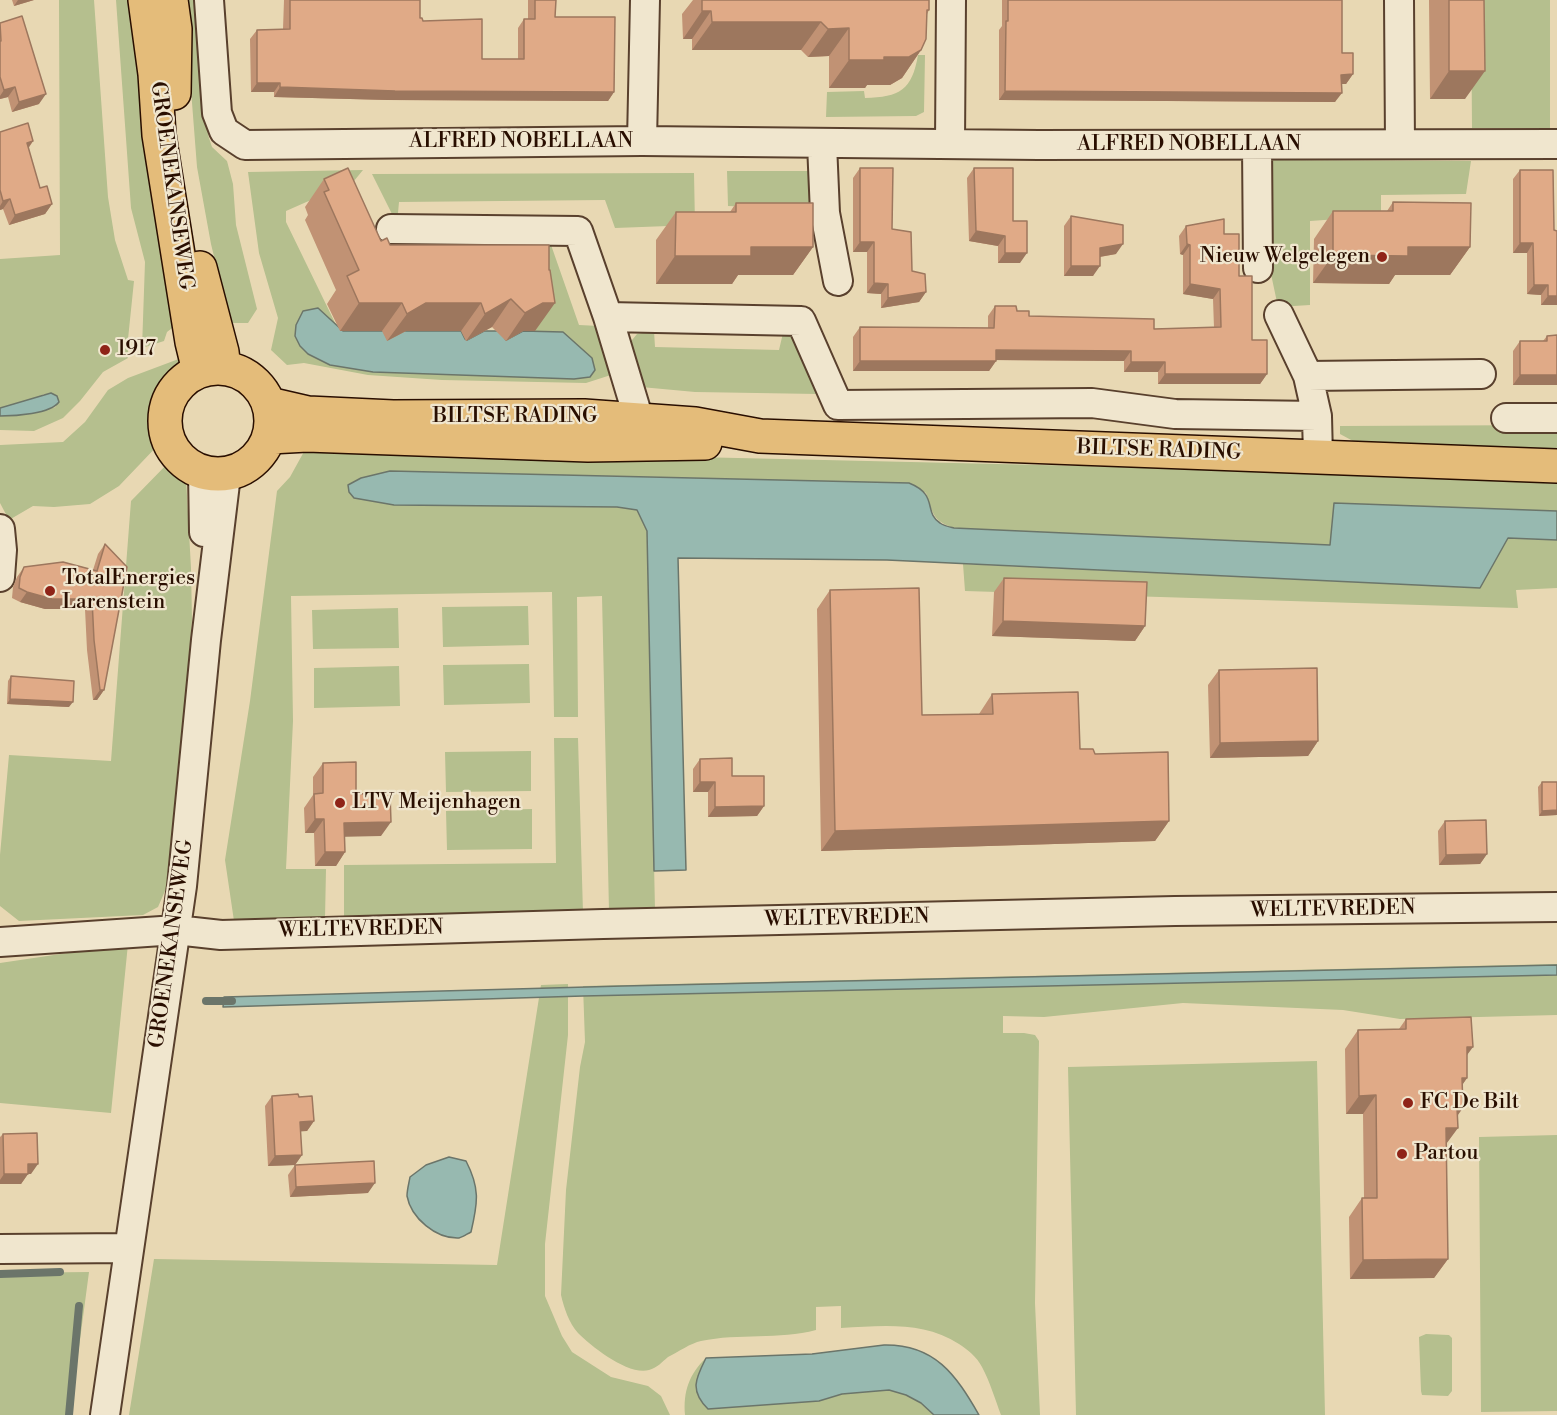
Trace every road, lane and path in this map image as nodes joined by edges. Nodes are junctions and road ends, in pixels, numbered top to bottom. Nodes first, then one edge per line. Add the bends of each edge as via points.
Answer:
1 (144, 0) edge
2 (171, 0) edge
3 (209, 0) edge
4 (645, 0) edge
5 (951, 0) edge
6 (1399, 0) edge
7 (642, 141) junction
8 (822, 144) junction
9 (950, 144) junction
10 (1400, 144) junction
11 (1557, 144) edge
12 (1257, 145) junction
13 (391, 229) dead end
14 (1258, 268) dead end
15 (838, 281) dead end
16 (1279, 315) dead end
17 (608, 317) junction
18 (211, 369) junction
19 (1481, 374) dead end
20 (1308, 376) junction
21 (269, 404) junction
22 (1317, 416) junction
23 (1506, 418) dead end
24 (1557, 418) edge
25 (641, 432) junction
26 (270, 437) junction
27 (1318, 457) junction
28 (1557, 466) edge
29 (215, 474) junction
30 (0, 529) edge
31 (0, 577) edge
32 (1557, 907) edge
33 (176, 930) junction
34 (0, 942) edge
35 (129, 1248) junction
36 (0, 1249) edge
37 (105, 1415) edge

1 - 18 main road, GROENEKANSEWEG via 159,135 192,342
2 - 18 main road, GROENEKANSEWEG via 176,29 174,115 200,271 222,352
3 - 7 street, ALFRED NOBELLAAN via 217,112 224,130 244,145
4 - 7 street
5 - 9 street
6 - 10 street
7 - 8 street, ALFRED NOBELLAAN
8 - 9 street, ALFRED NOBELLAAN
8 - 15 street via 814,213
9 - 12 street, ALFRED NOBELLAAN
10 - 11 street, ALFRED NOBELLAAN
10 - 12 street, ALFRED NOBELLAAN
12 - 14 street
13 - 17 street via 578,231
16 - 20 street
17 - 22 street via 801,321 838,405 1092,403 1174,414
17 - 25 street
18 - 21 main road via 243,374 259,386
18 - 29 main road via 184,380 173,393 166,409 165,426 177,456 189,466
19 - 20 street
20 - 22 street
21 - 25 main road, BILTSE RADING via 308,413 584,416
21 - 26 main road
22 - 27 street
23 - 24 street
25 - 26 main road, BILTSE RADING via 577,445
25 - 27 main road, BILTSE RADING via 695,424 760,436
26 - 29 main road via 253,462 241,470
27 - 28 main road, BILTSE RADING
29 - 33 street, GROENEKANSEWEG via 206,640
30 - 31 street
32 - 33 street, WELTEVREDEN via 1151,912 221,935
33 - 34 street, WELTEVREDEN
33 - 35 street, GROENEKANSEWEG
35 - 36 street
35 - 37 street, GROENEKANSEWEG

